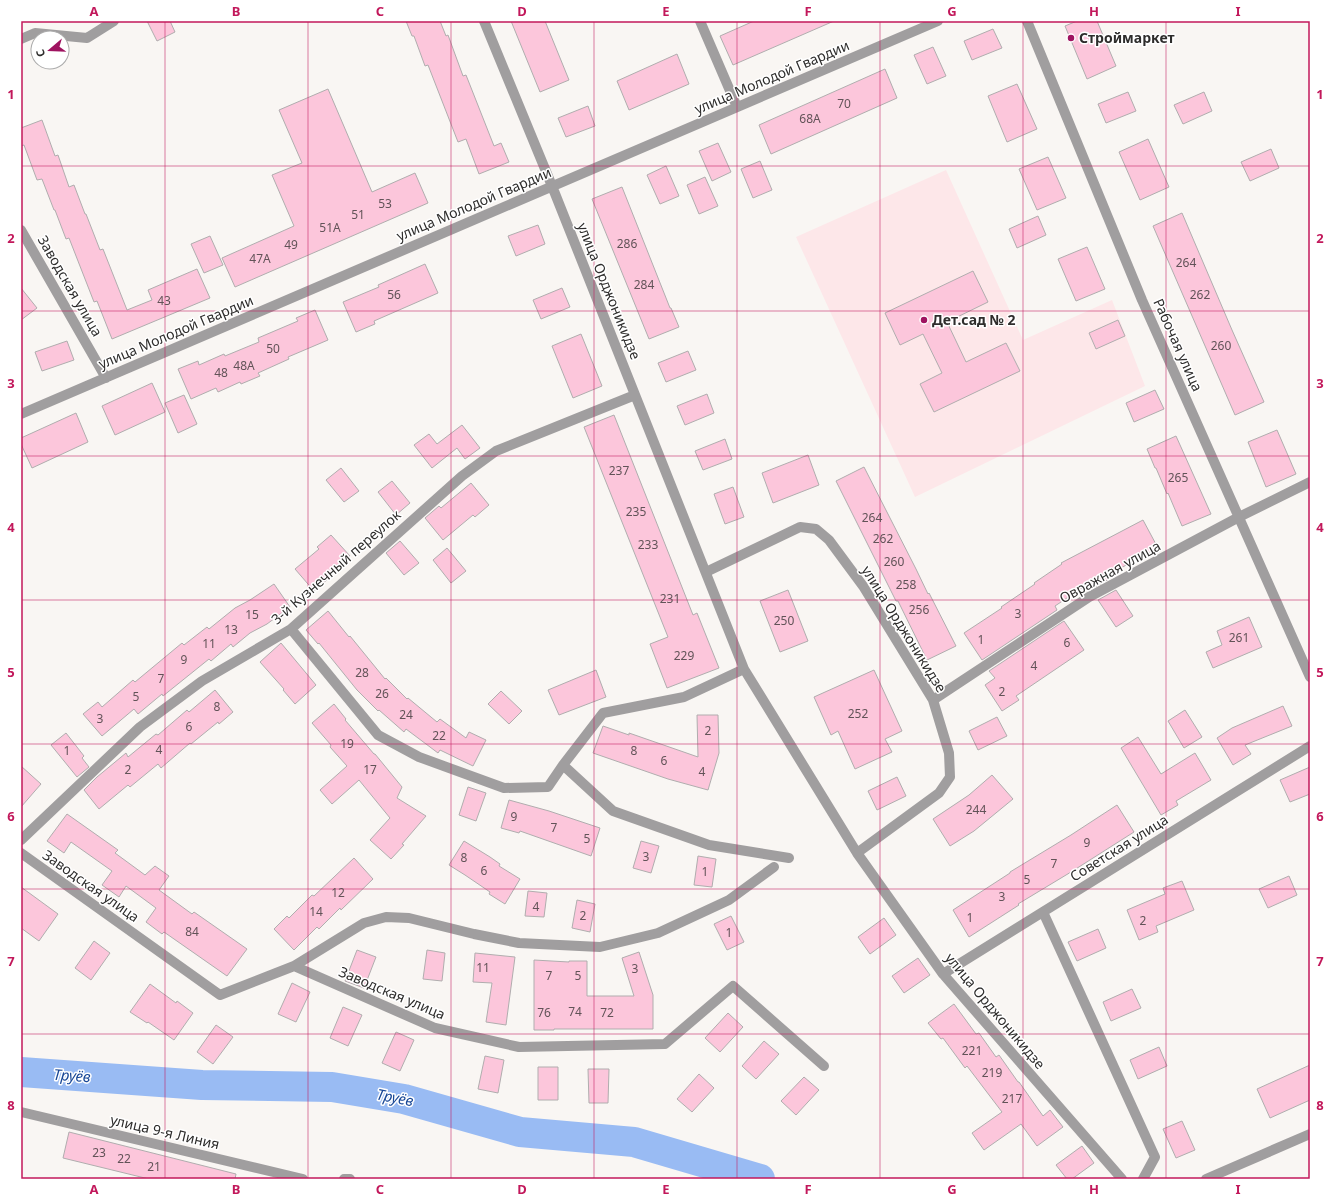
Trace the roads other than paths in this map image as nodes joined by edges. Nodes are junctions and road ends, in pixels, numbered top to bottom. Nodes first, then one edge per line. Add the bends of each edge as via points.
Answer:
1 (114, 21) edge
2 (484, 21) edge
3 (700, 21) edge
4 (938, 21) edge
5 (1027, 21) edge
6 (21, 39) edge
7 (737, 107) junction
8 (552, 186) junction
9 (21, 230) edge
10 (106, 378) junction
11 (635, 395) junction
12 (21, 414) edge
13 (1310, 482) edge
14 (1239, 517) junction
15 (706, 572) junction
16 (290, 629) junction
17 (744, 668) junction
18 (1310, 677) edge
19 (933, 700) junction
20 (1310, 746) edge
21 (563, 765) junction
22 (21, 840) edge
23 (21, 853) edge
24 (857, 853) junction
25 (789, 858) dead end
26 (774, 867) dead end
27 (1043, 912) junction
28 (294, 966) junction
29 (944, 974) junction
30 (824, 1066) dead end
31 (21, 1112) edge
32 (1310, 1134) edge
33 (303, 1179) edge
34 (344, 1179) edge
35 (350, 1179) edge
36 (1122, 1179) edge
37 (1143, 1179) edge
38 (1206, 1179) edge

1 - 6 street via 87,38 35,33
2 - 8 street, улица Орджоникидзе
3 - 7 street
4 - 7 street, улица Молодой Гвардии
5 - 14 street, Рабочая улица via 1142,300
7 - 8 street, улица Молодой Гвардии
8 - 10 street, улица Молодой Гвардии
8 - 11 street, улица Орджоникидзе
9 - 10 street, Заводская улица
10 - 12 street, улица Молодой Гвардии
11 - 15 street, улица Орджоникидзе
11 - 16 street, 3-й Кузнечный переулок via 496,451 462,476
13 - 14 street, Овражная улица
14 - 18 street, Рабочая улица
14 - 19 street, Овражная улица via 1089,597
15 - 17 street, улица Орджоникидзе
15 - 19 street, улица Орджоникидзе via 800,527 816,530 829,540 862,586
16 - 21 street via 378,735 419,757 504,788 548,787
16 - 22 street, 3-й Кузнечный переулок via 202,680 140,727
17 - 21 street via 684,697 603,713
17 - 24 street, улица Орджоникидзе
19 - 24 street, улица Орджоникидзе via 949,753 950,777 939,793
20 - 27 street, Советская улица
21 - 25 street via 613,811 709,845
23 - 28 street, Заводская улица via 220,995
24 - 29 street, улица Орджоникидзе
26 - 28 street via 729,900 658,933 600,947 519,942 408,918 386,917 364,923
27 - 29 street, Советская улица
27 - 37 street via 1155,1157
28 - 30 street, Заводская улица via 435,1028 519,1047 665,1044 733,986
29 - 36 street, улица Орджоникидзе
31 - 33 street, улица 9-я Линия
32 - 38 street
34 - 35 street

